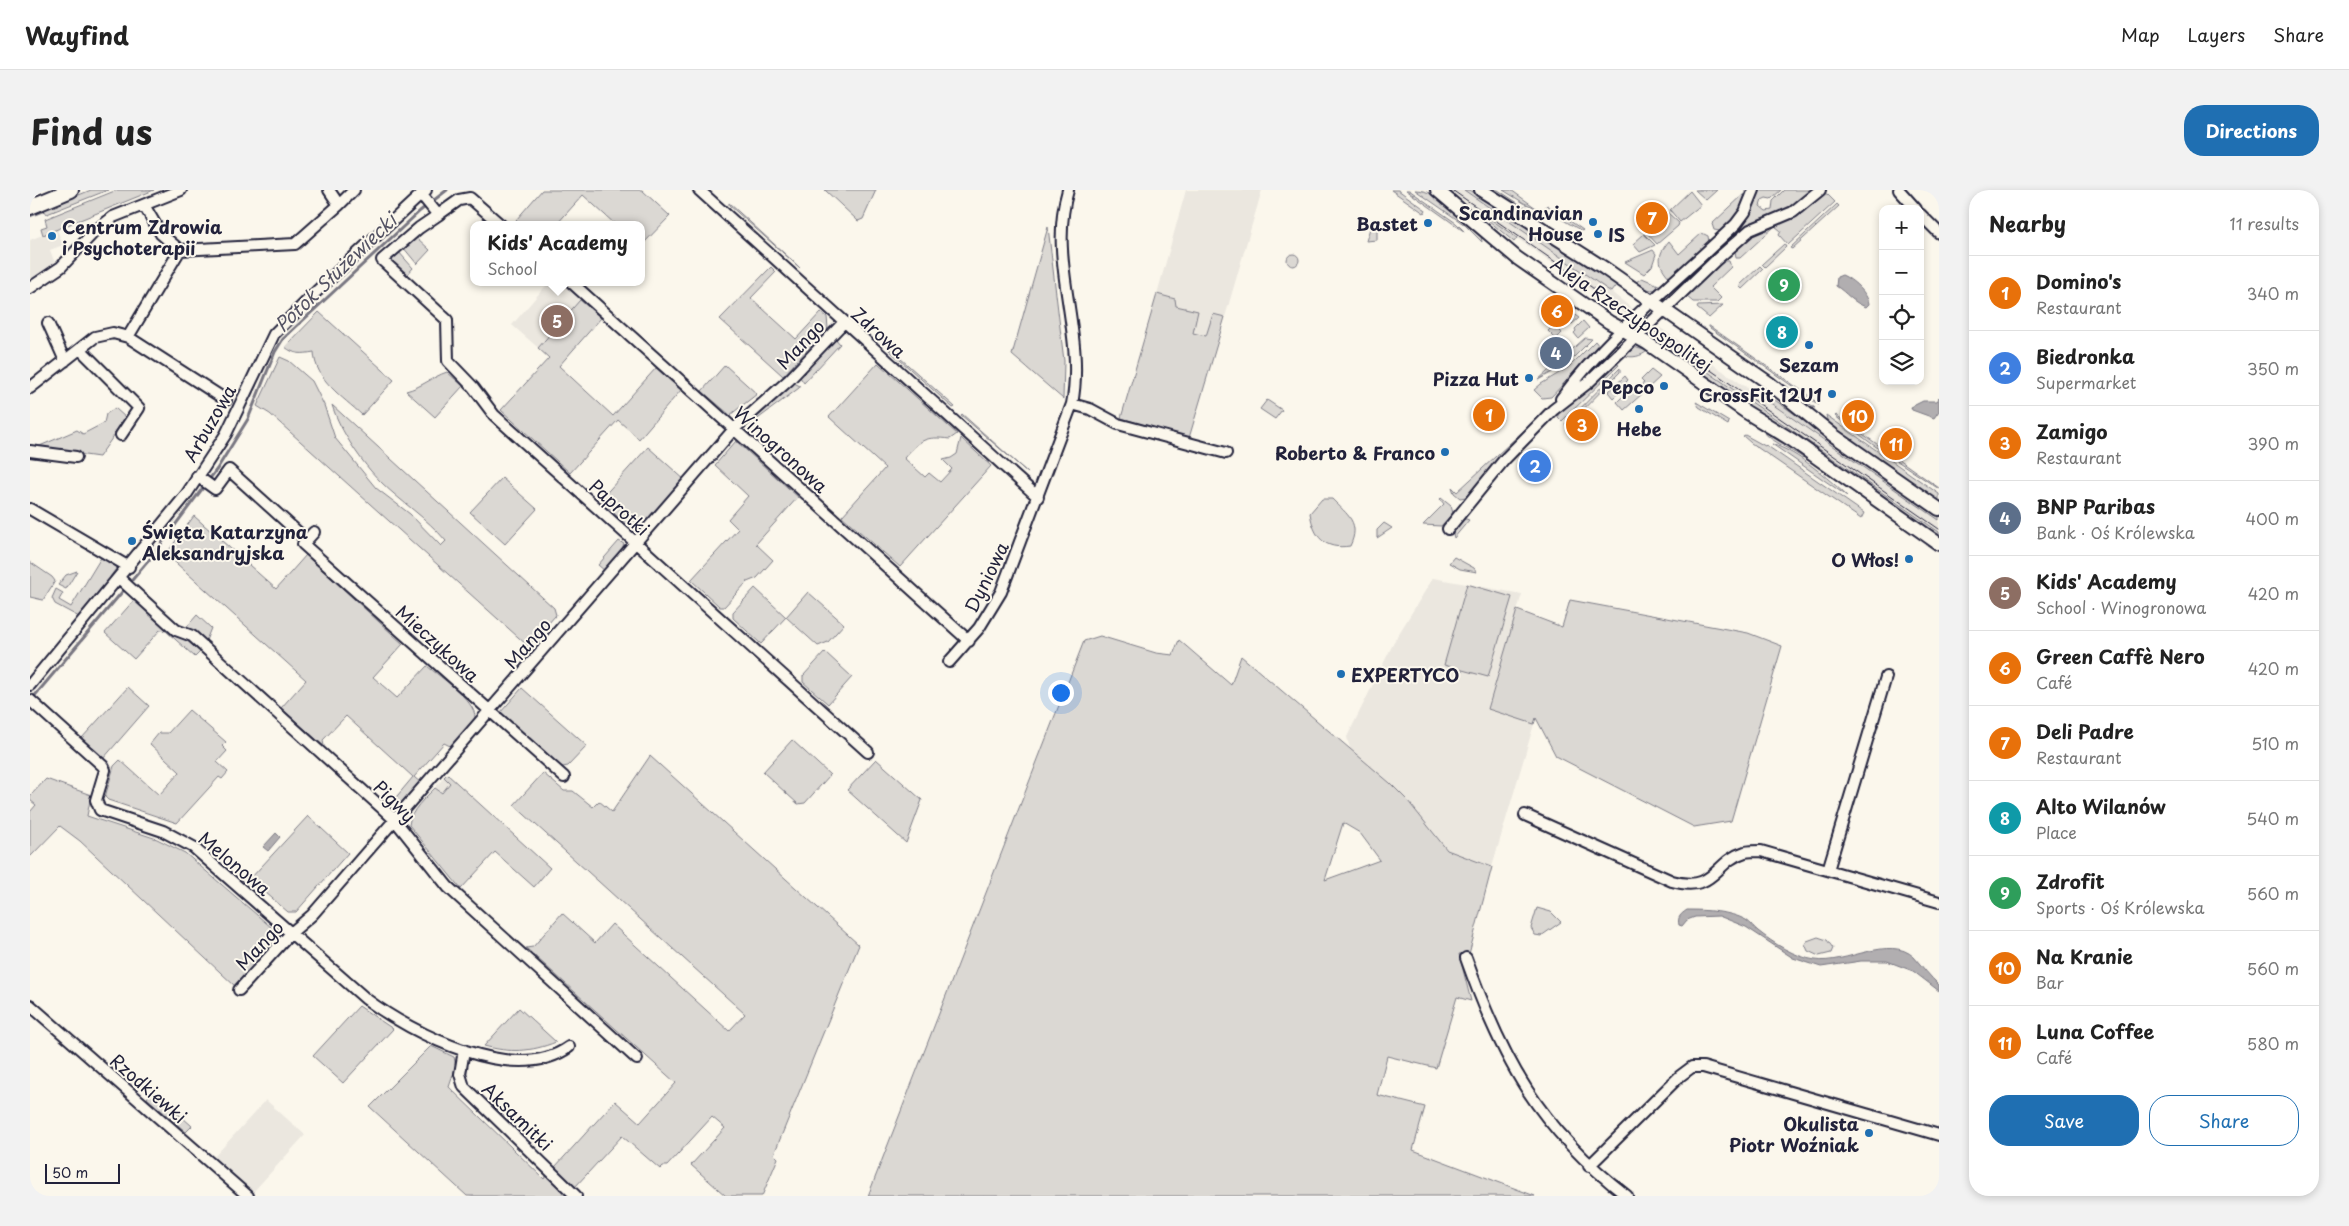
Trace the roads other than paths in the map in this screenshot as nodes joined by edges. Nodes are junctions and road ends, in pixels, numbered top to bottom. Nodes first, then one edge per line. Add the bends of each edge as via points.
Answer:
1 (71, 190) edge
2 (182, 190) edge
3 (329, 190) edge
4 (354, 190) edge
5 (699, 190) edge
6 (1068, 190) edge
7 (1437, 190) edge
8 (1481, 190) edge
9 (1754, 190) edge
10 (1820, 190) edge
11 (1899, 190) edge
12 (424, 194) edge
13 (144, 204) junction
14 (339, 205) junction
15 (1912, 205) edge
16 (30, 207) edge
17 (435, 212) junction
18 (1924, 218) edge
19 (496, 221) edge
20 (1939, 234) edge
21 (180, 250) junction
22 (575, 286) edge
23 (30, 288) edge
24 (1652, 301) junction
25 (1663, 309) junction
26 (844, 322) junction
27 (48, 323) dead end
28 (1629, 333) junction
29 (128, 337) junction
30 (80, 349) junction
31 (64, 360) junction
32 (30, 388) edge
33 (226, 400) dead end
34 (1072, 404) junction
35 (734, 429) junction
36 (121, 435) dead end
37 (30, 451) edge
38 (1226, 453) dead end
39 (76, 457) dead end
40 (203, 481) junction
41 (1038, 497) junction
42 (1939, 509) edge
43 (30, 510) edge
44 (1448, 529) dead end
45 (314, 532) dead end
46 (301, 535) dead end
47 (636, 543) junction
48 (1939, 544) edge
49 (128, 567) junction
50 (120, 580) junction
51 (969, 641) junction
52 (949, 662) dead end
53 (1886, 677) dead end
54 (30, 685) edge
55 (33, 703) edge
56 (489, 711) junction
57 (868, 752) dead end
58 (564, 778) dead end
59 (1525, 815) dead end
60 (394, 819) junction
61 (1828, 870) junction
62 (1939, 902) edge
63 (291, 933) junction
64 (1466, 958) dead end
65 (239, 990) dead end
66 (30, 1005) edge
67 (569, 1047) dead end
68 (464, 1050) junction
69 (638, 1059) dead end
70 (1939, 1135) edge
71 (1590, 1166) junction
72 (248, 1196) edge
73 (576, 1196) edge
74 (1627, 1196) edge

1 - 16 main road
2 - 13 street
3 - 14 street
4 - 14 street
5 - 26 street, Zdrowa
6 - 34 street, Dyniowa via 1060,238 1075,361
7 - 28 street, Aleja Rzeczypospolitej via 1517,258
8 - 24 street, Aleja Rzeczypospolitej
9 - 24 street via 1736,224
10 - 25 street via 1793,212 1750,230
11 - 15 street
12 - 17 street
12 - 40 street, Arbuzowa via 274,334
13 - 21 street via 161,234
13 - 23 street via 106,222 61,267
14 - 21 street via 295,244
17 - 19 street via 470,198
17 - 47 street, Paprotki via 382,260 447,320 448,361 494,415
18 - 20 street
21 - 29 street
22 - 35 street, Winogronowa
24 - 25 street, Aleja Rzeczypospolitej
24 - 28 street
25 - 28 street
25 - 42 street, Aleja Rzeczypospolitej
26 - 35 street, Mango via 789,380
26 - 41 street, Zdrowa
27 - 31 street
28 - 44 street via 1589,382 1553,410 1504,460
28 - 48 street, Aleja Rzeczypospolitej via 1801,446
29 - 30 street via 113,333 95,337
29 - 33 street
30 - 31 street
30 - 36 street via 138,408
31 - 32 street
34 - 38 street via 1118,424
34 - 41 street, Dyniowa
35 - 47 street, Mango
35 - 51 street, Winogronowa
37 - 39 street
40 - 46 street via 215,489 229,470
40 - 49 street, Arbuzowa
41 - 51 street, Dyniowa via 1001,592
43 - 49 street
45 - 56 street, Mieczykowa via 303,544
47 - 56 street, Mango
47 - 57 street, Paprotki
49 - 50 street, Arbuzowa
50 - 54 street, Arbuzowa
50 - 60 street, Pigwy via 176,630 192,636
51 - 52 street, Dyniowa
53 - 61 street
55 - 63 street, Melonowa via 103,766 96,800 100,810 163,831 193,847
56 - 58 street, Mieczykowa
56 - 60 street, Mango
59 - 61 street via 1684,884 1701,883 1745,852 1761,851
60 - 63 street, Mango via 312,915
60 - 69 street, Pigwy via 448,887
61 - 62 street
63 - 65 street, Mango
63 - 68 street, Melonowa via 386,1013
64 - 71 street via 1486,1013 1511,1066 1550,1121
66 - 72 street, Rzodkiewki
67 - 68 street, Melonowa via 550,1058 522,1062 495,1059
68 - 73 street, Aksamitki via 460,1074 464,1087
70 - 71 street via 1703,1066 1692,1067 1680,1076
71 - 74 street

